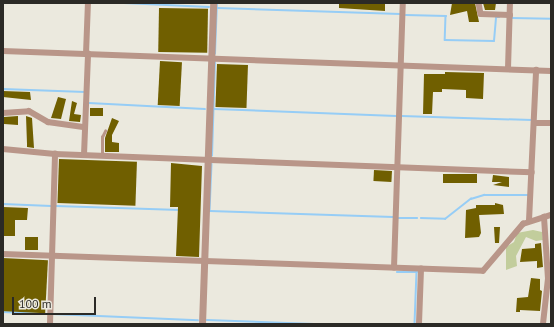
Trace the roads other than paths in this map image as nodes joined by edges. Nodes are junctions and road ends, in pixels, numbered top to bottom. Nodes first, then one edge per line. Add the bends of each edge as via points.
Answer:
1 (88, 3) edge
2 (213, 3) edge
3 (403, 3) edge
4 (479, 3) edge
5 (510, 3) edge
6 (510, 15) junction
7 (3, 51) edge
8 (87, 54) junction
9 (211, 59) junction
10 (402, 65) junction
11 (508, 69) junction
12 (536, 70) junction
13 (551, 70) edge
14 (3, 113) edge
15 (534, 123) junction
16 (551, 123) edge
17 (85, 127) junction
18 (105, 131) dead end
19 (3, 149) edge
20 (55, 154) junction
21 (84, 155) junction
22 (102, 156) junction
23 (207, 161) junction
24 (398, 167) junction
25 (532, 172) junction
26 (551, 216) edge
27 (544, 217) junction
28 (529, 221) junction
29 (3, 254) edge
30 (52, 256) junction
31 (204, 262) junction
32 (394, 268) junction
33 (421, 269) junction
34 (50, 324) edge
35 (202, 324) edge
36 (419, 324) edge
37 (543, 324) edge

1 - 8 street
2 - 9 street
3 - 10 street
4 - 6 street via 482,14
5 - 6 street
6 - 11 street
7 - 8 street
8 - 9 street
8 - 17 street
9 - 10 street
9 - 23 street
10 - 11 street
10 - 24 street
11 - 12 street
12 - 13 street
12 - 15 street
14 - 17 street via 29,111 48,122
15 - 16 street
15 - 25 street
17 - 21 street
18 - 22 lane via 102,137
19 - 20 street
20 - 21 street
20 - 30 street
21 - 22 street
22 - 23 street
23 - 24 street
23 - 31 street
24 - 25 street
24 - 32 street
25 - 28 street
26 - 27 street
27 - 28 street
27 - 37 street via 548,279
28 - 33 street via 516,231 483,271
29 - 30 street
30 - 31 street
30 - 34 street
31 - 32 street
31 - 35 street
32 - 33 street
33 - 36 street

